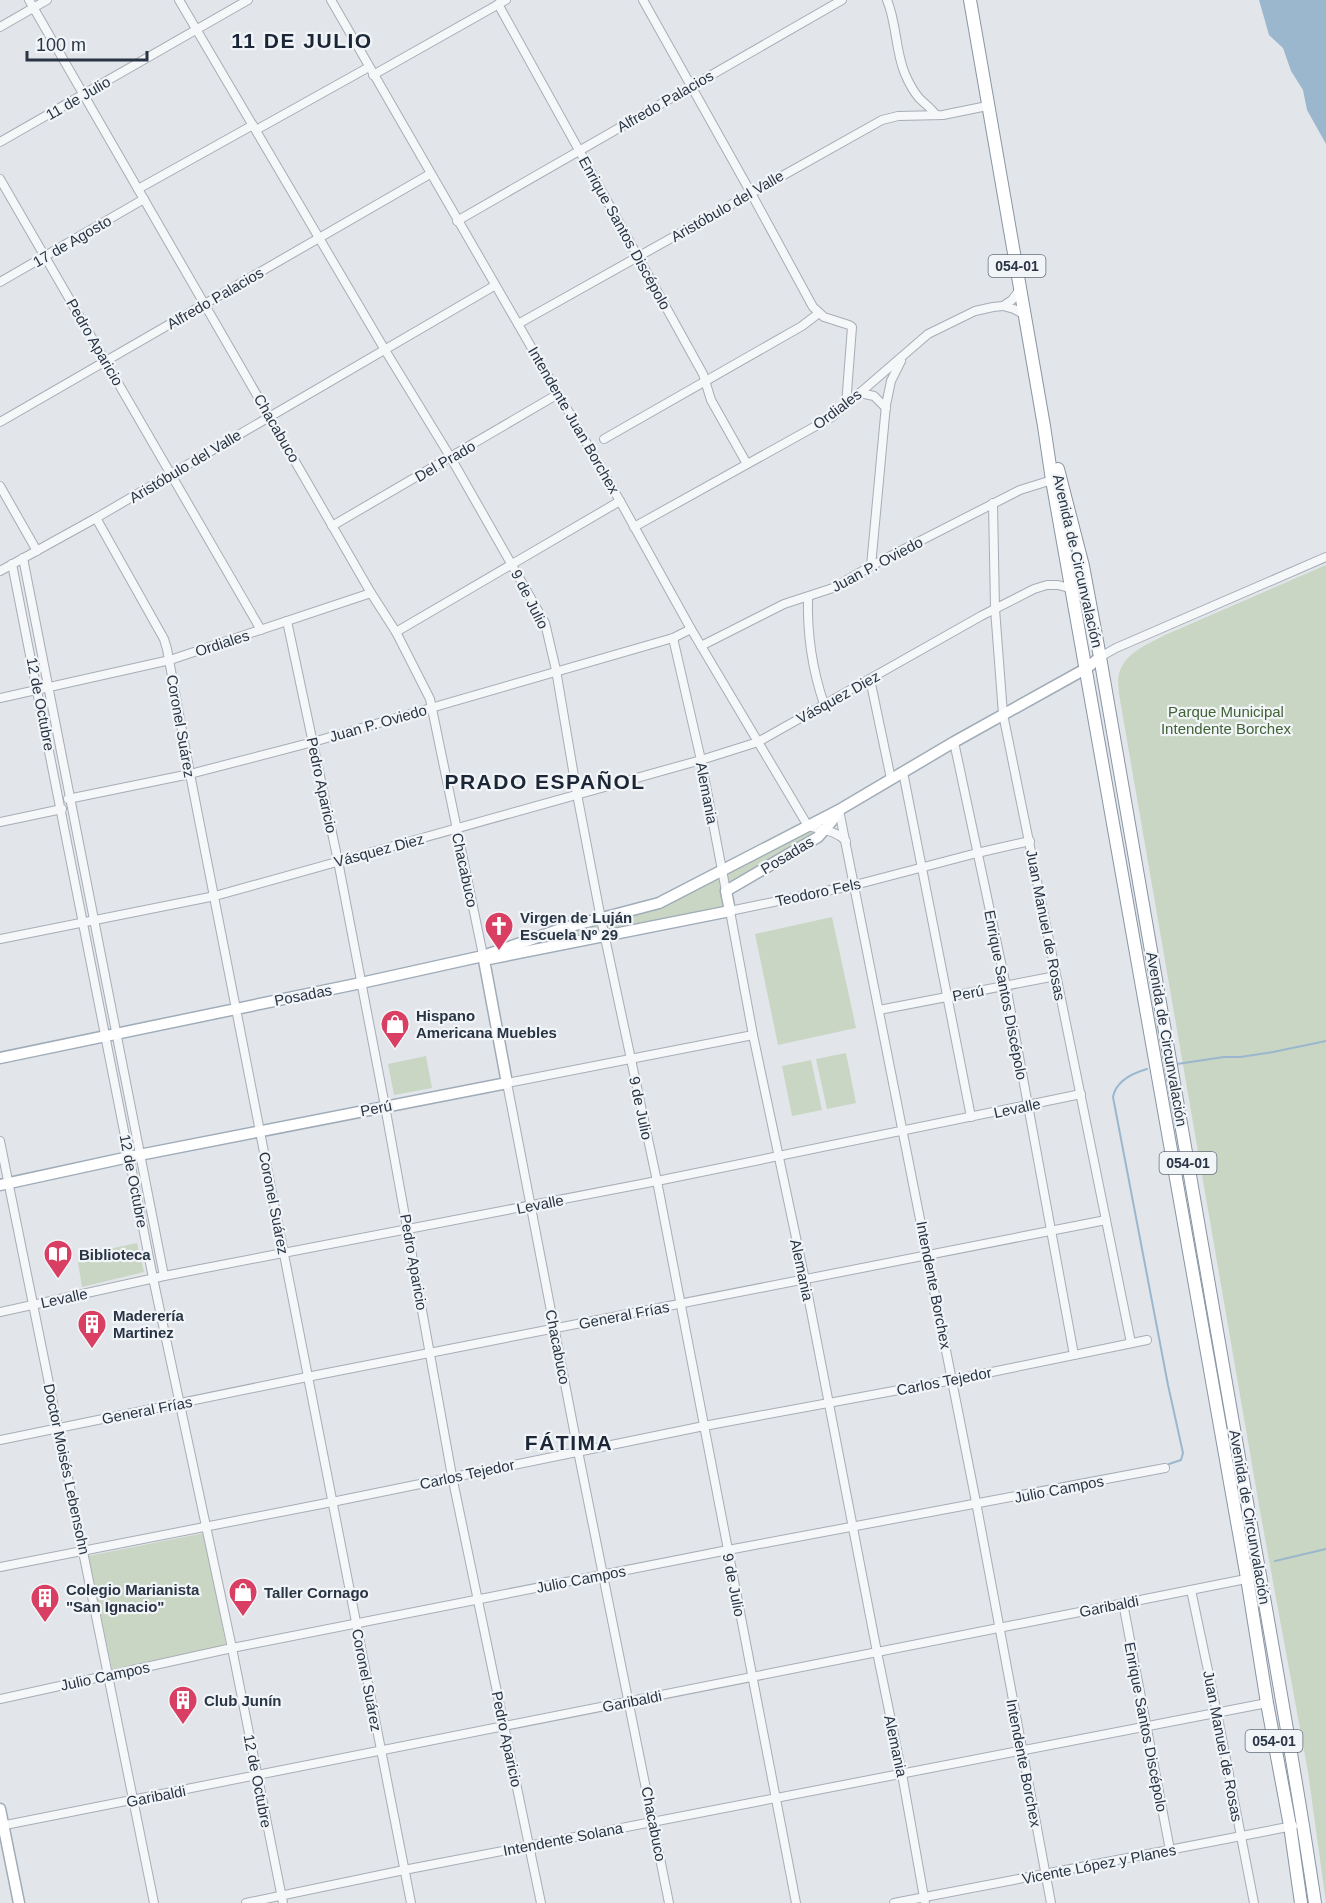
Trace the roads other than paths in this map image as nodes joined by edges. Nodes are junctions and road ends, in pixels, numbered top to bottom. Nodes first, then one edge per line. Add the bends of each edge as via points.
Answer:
1 (47, 0) edge
2 (179, 0) edge
3 (248, 0) edge
4 (330, 0) edge
5 (643, 0) edge
6 (842, 0) edge
7 (887, 0) edge
8 (970, 0) edge
9 (502, 2) edge
10 (31, 4) edge
11 (0, 27) edge
12 (197, 30) junction
13 (369, 67) junction
14 (374, 75) junction
15 (692, 86) junction
16 (84, 95) junction
17 (987, 106) junction
18 (940, 115) junction
19 (254, 128) junction
20 (0, 142) edge
21 (579, 150) junction
22 (430, 174) junction
23 (0, 179) edge
24 (138, 189) junction
25 (752, 192) junction
26 (144, 199) junction
27 (457, 221) junction
28 (319, 238) junction
29 (45, 257) junction
30 (638, 257) junction
31 (0, 282) edge
32 (494, 286) junction
33 (1021, 288) junction
34 (205, 304) junction
35 (1003, 306) junction
36 (819, 313) junction
37 (1025, 315) junction
38 (518, 324) junction
39 (385, 350) junction
40 (903, 356) junction
41 (106, 361) junction
42 (705, 381) junction
43 (860, 393) junction
44 (558, 394) junction
45 (846, 405) junction
46 (886, 408) junction
47 (269, 416) junction
48 (0, 422) edge
49 (1044, 426) junction
50 (604, 439) dead end
51 (451, 458) junction
52 (747, 464) junction
53 (171, 474) junction
54 (1052, 480) junction
55 (0, 486) edge
56 (620, 501) junction
57 (993, 503) junction
58 (96, 518) junction
59 (332, 526) junction
60 (634, 527) junction
61 (37, 551) junction
62 (1326, 557) edge
63 (23, 558) junction
64 (512, 563) junction
65 (12, 564) junction
66 (871, 566) junction
67 (0, 571) edge
68 (1073, 589) junction
69 (371, 593) junction
70 (808, 597) junction
71 (995, 609) junction
72 (287, 621) junction
73 (691, 629) junction
74 (261, 630) junction
75 (396, 632) junction
76 (673, 638) junction
77 (701, 645) junction
78 (1100, 657) junction
79 (170, 660) junction
80 (1087, 668) junction
81 (556, 670) junction
82 (870, 679) junction
83 (49, 687) junction
84 (38, 689) junction
85 (0, 698) edge
86 (824, 705) junction
87 (433, 708) junction
88 (1003, 714) junction
89 (313, 742) junction
90 (758, 742) junction
91 (954, 742) junction
92 (701, 760) junction
93 (903, 772) junction
94 (190, 774) junction
95 (891, 779) junction
96 (577, 794) junction
97 (71, 798) junction
98 (60, 800) junction
99 (62, 809) junction
100 (839, 810) junction
101 (0, 822) edge
102 (808, 826) junction
103 (457, 829) junction
104 (824, 831) junction
105 (846, 841) junction
106 (1030, 842) junction
107 (977, 853) junction
108 (338, 861) junction
109 (923, 868) junction
110 (722, 870) junction
111 (855, 885) junction
112 (726, 891) junction
113 (215, 896) junction
114 (730, 911) junction
115 (601, 919) junction
116 (94, 920) junction
117 (84, 922) junction
118 (605, 935) junction
119 (0, 939) edge
120 (483, 958) junction
121 (1056, 976) junction
122 (361, 983) junction
123 (1006, 986) junction
124 (948, 997) junction
125 (237, 1009) junction
126 (879, 1010) junction
127 (117, 1033) junction
128 (105, 1035) junction
129 (753, 1035) junction
130 (0, 1058) edge
131 (630, 1058) junction
132 (507, 1083) junction
133 (1081, 1094) junction
134 (385, 1106) junction
135 (1027, 1106) junction
136 (971, 1117) junction
137 (903, 1130) junction
138 (260, 1131) junction
139 (0, 1141) edge
140 (135, 1156) junction
141 (777, 1157) junction
142 (657, 1181) junction
143 (4, 1184) edge
144 (531, 1206) junction
145 (1106, 1220) junction
146 (408, 1229) junction
147 (1052, 1231) junction
148 (283, 1252) junction
149 (928, 1256) junction
150 (164, 1276) junction
151 (153, 1278) junction
152 (805, 1280) junction
153 (680, 1304) junction
154 (33, 1305) junction
155 (0, 1312) edge
156 (555, 1329) junction
157 (1147, 1340) dead end
158 (1131, 1343) junction
159 (430, 1353) junction
160 (1074, 1355) junction
161 (307, 1377) junction
162 (953, 1380) junction
163 (180, 1403) junction
164 (829, 1403) junction
165 (704, 1426) junction
166 (59, 1428) junction
167 (0, 1440) edge
168 (578, 1451) junction
169 (1165, 1468) dead end
170 (452, 1476) junction
171 (332, 1502) junction
172 (976, 1502) junction
173 (852, 1526) junction
174 (206, 1527) junction
175 (728, 1550) junction
176 (84, 1551) junction
177 (0, 1567) edge
178 (603, 1574) junction
179 (1261, 1576) junction
180 (1247, 1578) junction
181 (1191, 1590) junction
182 (478, 1599) junction
183 (1123, 1603) junction
184 (356, 1624) junction
185 (999, 1628) junction
186 (232, 1648) junction
187 (877, 1652) junction
188 (109, 1676) junction
189 (752, 1677) junction
190 (0, 1700) edge
191 (629, 1702) junction
192 (1267, 1703) junction
193 (1218, 1713) junction
194 (504, 1726) junction
195 (1146, 1727) junction
196 (1022, 1750) junction
197 (381, 1751) junction
198 (902, 1774) junction
199 (257, 1775) junction
200 (776, 1798) junction
201 (134, 1800) junction
202 (0, 1809) edge
203 (653, 1821) junction
204 (1303, 1824) junction
205 (2, 1826) edge
206 (1290, 1827) junction
207 (1241, 1836) junction
208 (529, 1845) junction
209 (1170, 1850) junction
210 (404, 1870) junction
211 (1045, 1874) junction
212 (282, 1899) edge
213 (924, 1900) edge
214 (19, 1903) edge
215 (154, 1903) edge
216 (246, 1903) edge
217 (411, 1903) edge
218 (541, 1903) edge
219 (669, 1903) edge
220 (796, 1903) edge
221 (894, 1903) edge
222 (1050, 1903) edge
223 (1254, 1903) edge
224 (1301, 1903) edge
225 (1315, 1903) edge

1 - 10 street
2 - 12 street, 9 de Julio
3 - 12 street, 11 de Julio
4 - 13 street, Intendente Juan Borchex
5 - 15 street
6 - 15 street, Alfredo Palacios
7 - 18 street via 905,74 917,96
8 - 17 highway, Avenida de Circunvalación / 054-01
9 - 14 street
9 - 21 street, Enrique Santos Discépolo
10 - 11 street
10 - 16 street, Chacabuco
12 - 16 street, 11 de Julio
12 - 19 street, 9 de Julio
13 - 14 street, Intendente Juan Borchex
13 - 19 street
14 - 22 street, Intendente Juan Borchex
15 - 21 street, Alfredo Palacios
15 - 25 street
16 - 20 street, 11 de Julio
16 - 24 street, Chacabuco
17 - 18 street, Aristóbulo del Valle
17 - 33 highway, Avenida de Circunvalación / 054-01
18 - 25 street, Aristóbulo del Valle via 882,120
19 - 24 street
19 - 28 street, 9 de Julio
21 - 27 street, Alfredo Palacios
21 - 30 street, Enrique Santos Discépolo
22 - 27 street, Intendente Juan Borchex
22 - 28 street, Alfredo Palacios
23 - 29 street, Pedro Aparicio
24 - 26 street, Chacabuco
25 - 30 street, Aristóbulo del Valle
25 - 36 street
26 - 29 street, 17 de Agosto
26 - 34 street, Chacabuco
27 - 32 street, Intendente Juan Borchex
28 - 34 street, Alfredo Palacios
28 - 39 street, 9 de Julio
29 - 31 street, 17 de Agosto
29 - 41 street, Pedro Aparicio
30 - 38 street, Aristóbulo del Valle
30 - 42 street, Enrique Santos Discépolo
32 - 38 street, Intendente Juan Borchex
32 - 39 street, Aristóbulo del Valle
33 - 35 street
33 - 37 highway, Avenida de Circunvalación / 054-01
34 - 41 street, Alfredo Palacios
34 - 47 street, Chacabuco
35 - 37 street
35 - 40 street, Ordiales via 975,311 945,324
36 - 42 street
36 - 45 street via 852,327
37 - 49 highway, Avenida de Circunvalación / 054-01
38 - 44 street, Intendente Juan Borchex
39 - 47 street, Aristóbulo del Valle
39 - 51 street, 9 de Julio
40 - 43 street, Ordiales
40 - 46 street via 891,381
41 - 48 street, Alfredo Palacios
41 - 53 street, Pedro Aparicio
42 - 50 street
42 - 52 street, Enrique Santos Discépolo via 711,400
43 - 45 street, Ordiales
43 - 46 street via 874,396
44 - 51 street, Del Prado
44 - 56 street, Intendente Juan Borchex
45 - 52 street, Ordiales via 824,422
46 - 66 street
47 - 53 street, Aristóbulo del Valle
47 - 59 street, Chacabuco
49 - 54 highway, Avenida de Circunvalación / 054-01
49 - 78 highway, Avenida de Circunvalación / 054-01 via 1083,566
51 - 59 street, Del Prado
51 - 64 street, 9 de Julio
52 - 60 street, Ordiales
53 - 58 street, Aristóbulo del Valle
53 - 74 street, Pedro Aparicio
54 - 57 street, Juan P. Oviedo
54 - 68 highway, Avenida de Circunvalación / 054-01
55 - 61 street
56 - 60 street, Intendente Juan Borchex
56 - 64 street
57 - 66 street, Juan P. Oviedo
57 - 71 street, Juan Manuel de Rosas
58 - 61 street, Aristóbulo del Valle
58 - 79 street, Coronel Suárez via 164,639
59 - 69 street, Chacabuco
60 - 73 street, Intendente Juan Borchex
61 - 63 street, Aristóbulo del Valle
62 - 78 street
63 - 65 street, Aristóbulo del Valle
63 - 83 street, 12 de Octubre
64 - 75 street
64 - 81 street, 9 de Julio via 545,623
65 - 67 street, Aristóbulo del Valle
65 - 84 street, 12 de Octubre
66 - 70 street, Juan P. Oviedo
68 - 71 street, Vásquez Diez via 1047,585
68 - 80 highway, Avenida de Circunvalación / 054-01
69 - 72 street, Ordiales
69 - 75 street, Chacabuco
70 - 77 street, Juan P. Oviedo via 768,611
70 - 86 street via 811,655
71 - 82 street, Vásquez Diez
71 - 88 street, Juan Manuel de Rosas
72 - 74 street, Ordiales
72 - 89 street, Pedro Aparicio
73 - 76 street, Juan P. Oviedo
73 - 77 street, Intendente Juan Borchex
74 - 79 street, Ordiales
75 - 87 street, Chacabuco
76 - 81 street, Juan P. Oviedo
76 - 92 street, Alemania
77 - 90 street, Intendente Juan Borchex
78 - 80 main road, Posadas
78 - 179 highway, Avenida de Circunvalación / 054-01
79 - 83 street, Ordiales
79 - 94 street, Coronel Suárez
80 - 88 main road, Posadas
80 - 180 highway, Avenida de Circunvalación / 054-01
81 - 87 street, Juan P. Oviedo
81 - 96 street, 9 de Julio
82 - 86 street, Vásquez Diez
82 - 95 street
83 - 84 street, Ordiales
83 - 97 street, 12 de Octubre
84 - 85 street, Ordiales
84 - 98 street, 12 de Octubre
86 - 90 street, Vásquez Diez
87 - 89 street, Juan P. Oviedo
87 - 103 street, Chacabuco
88 - 91 main road, Posadas
88 - 106 street, Juan Manuel de Rosas
89 - 94 street, Juan P. Oviedo
89 - 108 street, Pedro Aparicio
90 - 92 street, Vásquez Diez
90 - 102 street, Intendente Juan Borchex
91 - 93 main road, Posadas
91 - 107 street, Enrique Santos Discépolo
92 - 96 street, Vásquez Diez
92 - 110 street, Alemania
93 - 95 main road, Posadas
93 - 109 street
94 - 97 street, Juan P. Oviedo
94 - 113 street, Coronel Suárez
95 - 100 main road, Posadas
96 - 103 street, Vásquez Diez
96 - 115 street, 9 de Julio
97 - 98 street, Juan P. Oviedo
97 - 116 street, 12 de Octubre
98 - 99 street, 12 de Octubre
99 - 101 street
99 - 117 street, 12 de Octubre
100 - 102 main road, Posadas
100 - 104 main road, Posadas
100 - 105 street, Intendente Borchex
102 - 104 street
102 - 110 main road, Posadas
103 - 108 street, Vásquez Diez
103 - 120 street, Chacabuco
104 - 105 street via 837,833
104 - 112 main road, Posadas
105 - 111 street, Intendente Borchex
106 - 107 street, Teodoro Fels
106 - 121 street, Juan Manuel de Rosas
107 - 109 street, Teodoro Fels
107 - 123 street, Enrique Santos Discépolo
108 - 113 street, Vásquez Diez
108 - 122 street, Pedro Aparicio
109 - 111 street, Teodoro Fels
109 - 124 street
110 - 112 street, Alemania
110 - 115 main road, Posadas via 658,903
111 - 114 street, Teodoro Fels
111 - 126 street, Intendente Borchex
112 - 114 main road, Alemania
113 - 116 street, Vásquez Diez
113 - 125 street, Coronel Suárez
114 - 118 main road, Teodoro Fels
114 - 129 street, Alemania
115 - 118 street, 9 de Julio
115 - 120 main road, Posadas via 564,928
116 - 117 street, Vásquez Diez
116 - 127 street, 12 de Octubre
117 - 119 street, Vásquez Diez
117 - 128 street, 12 de Octubre
118 - 120 main road, Posadas
118 - 131 street, 9 de Julio
120 - 122 main road, Posadas
120 - 132 main road, Chacabuco
121 - 123 street, Perú
121 - 133 street, Juan Manuel de Rosas
122 - 125 main road, Posadas
122 - 134 street, Pedro Aparicio
123 - 124 street, Perú
123 - 135 street, Enrique Santos Discépolo
124 - 126 street, Perú
124 - 136 street
125 - 127 main road, Posadas
125 - 138 street, Coronel Suárez
126 - 137 street, Intendente Borchex
127 - 128 main road, Posadas
127 - 140 street, 12 de Octubre
128 - 130 main road, Posadas
128 - 140 street, 12 de Octubre
129 - 131 street, Perú
129 - 141 street, Alemania
131 - 132 street, Perú
131 - 142 street, 9 de Julio
132 - 134 main road, Perú
132 - 144 street, Chacabuco
133 - 135 street, Levalle
133 - 145 street, Juan Manuel de Rosas
134 - 138 main road, Perú
134 - 146 street, Pedro Aparicio
135 - 136 street, Levalle
135 - 147 street, Enrique Santos Discépolo
136 - 137 street, Levalle
137 - 141 street, Levalle
137 - 149 street, Intendente Borchex
138 - 140 main road, Perú
138 - 148 street, Coronel Suárez
139 - 143 street, Doctor Moisés Lebensohn
140 - 143 main road, Perú
140 - 150 street, 12 de Octubre
140 - 151 street, 12 de Octubre
141 - 142 street, Levalle
141 - 152 street, Alemania
142 - 144 street, Levalle
142 - 153 street, 9 de Julio
143 - 154 street, Doctor Moisés Lebensohn
144 - 146 street, Levalle
144 - 156 street, Chacabuco
145 - 147 street, General Frías
145 - 158 street, Juan Manuel de Rosas
146 - 148 street, Levalle
146 - 159 street, Pedro Aparicio
147 - 149 street, General Frías
147 - 160 street, Enrique Santos Discépolo
148 - 150 street, Levalle
148 - 161 street, Coronel Suárez
149 - 152 street, General Frías
149 - 162 street, Intendente Borchex
150 - 151 street, Levalle
151 - 154 street, Levalle
151 - 163 street, 12 de Octubre
152 - 153 street, General Frías
152 - 164 street, Alemania
153 - 156 street, General Frías
153 - 165 street, 9 de Julio
154 - 155 street, Levalle
154 - 166 street, Doctor Moisés Lebensohn
156 - 159 street, General Frías
156 - 168 street, Chacabuco
157 - 158 street, Carlos Tejedor
158 - 160 street, Carlos Tejedor
159 - 161 street, General Frías
159 - 170 street, Pedro Aparicio
160 - 162 street, Carlos Tejedor
161 - 163 street, General Frías
161 - 171 street, Coronel Suárez
162 - 164 street, Carlos Tejedor
162 - 172 street, Intendente Borchex
163 - 166 street, General Frías
163 - 174 street, 12 de Octubre
164 - 165 street, Carlos Tejedor
164 - 173 street, Alemania
165 - 168 street, Carlos Tejedor
165 - 175 street, 9 de Julio
166 - 167 street, General Frías
166 - 176 street, Doctor Moisés Lebensohn
168 - 170 street, Carlos Tejedor
168 - 178 street, Chacabuco
169 - 172 street, Julio Campos
170 - 171 street, Carlos Tejedor
170 - 182 street, Pedro Aparicio
171 - 174 street, Carlos Tejedor
171 - 184 street, Coronel Suárez
172 - 173 street, Julio Campos
172 - 185 street, Intendente Borchex
173 - 175 street, Julio Campos
173 - 187 street, Alemania
174 - 176 street, Carlos Tejedor
174 - 186 street, 12 de Octubre
175 - 178 street, Julio Campos
175 - 189 street, 9 de Julio
176 - 177 street, Carlos Tejedor
176 - 188 street, Doctor Moisés Lebensohn
178 - 182 street, Julio Campos
178 - 191 street, Chacabuco
179 - 180 street, Garibaldi
179 - 204 highway, Avenida de Circunvalación / 054-01
180 - 181 street, Garibaldi
180 - 192 highway, Avenida de Circunvalación / 054-01
181 - 183 street, Garibaldi
181 - 193 street, Juan Manuel de Rosas
182 - 184 street, Julio Campos
182 - 194 street, Pedro Aparicio
183 - 185 street, Garibaldi
183 - 195 street, Enrique Santos Discépolo
184 - 186 street, Julio Campos
184 - 197 street, Coronel Suárez
185 - 187 street, Garibaldi
185 - 196 street, Intendente Borchex
186 - 188 street, Julio Campos
186 - 199 street, 12 de Octubre
187 - 189 street, Garibaldi
187 - 198 street, Alemania
188 - 190 street, Julio Campos
188 - 201 street, Doctor Moisés Lebensohn
189 - 191 street, Garibaldi
189 - 200 street, 9 de Julio
191 - 194 street, Garibaldi
191 - 203 street, Chacabuco
192 - 193 street, Intendente Solana
192 - 206 highway, Avenida de Circunvalación / 054-01
193 - 195 street, Intendente Solana
193 - 207 street, Juan Manuel de Rosas
194 - 197 street, Garibaldi
194 - 208 street, Pedro Aparicio
195 - 196 street, Intendente Solana
195 - 209 street, Enrique Santos Discépolo
196 - 198 street, Intendente Solana
196 - 211 street, Intendente Borchex
197 - 199 street, Garibaldi
197 - 210 street, Coronel Suárez
198 - 200 street, Intendente Solana
198 - 213 street, Alemania
199 - 201 street, Garibaldi
199 - 212 street, 12 de Octubre
200 - 203 street, Intendente Solana
200 - 220 street, 9 de Julio
201 - 205 street, Garibaldi
201 - 215 street, Doctor Moisés Lebensohn
202 - 205 main road
203 - 208 street, Intendente Solana
203 - 219 street, Chacabuco
204 - 206 street, Vicente López y Planes
204 - 225 highway, Avenida de Circunvalación / 054-01
205 - 214 main road
206 - 207 street, Vicente López y Planes
206 - 224 highway, Avenida de Circunvalación / 054-01
207 - 209 street, Vicente López y Planes
207 - 223 street, Juan Manuel de Rosas
208 - 210 street, Intendente Solana
208 - 218 street, Pedro Aparicio
209 - 211 street, Vicente López y Planes
210 - 212 street, Intendente Solana
210 - 217 street, Coronel Suárez
211 - 213 street, Vicente López y Planes
211 - 222 street, Intendente Borchex
212 - 216 street, Intendente Solana
213 - 221 street, Vicente López y Planes

